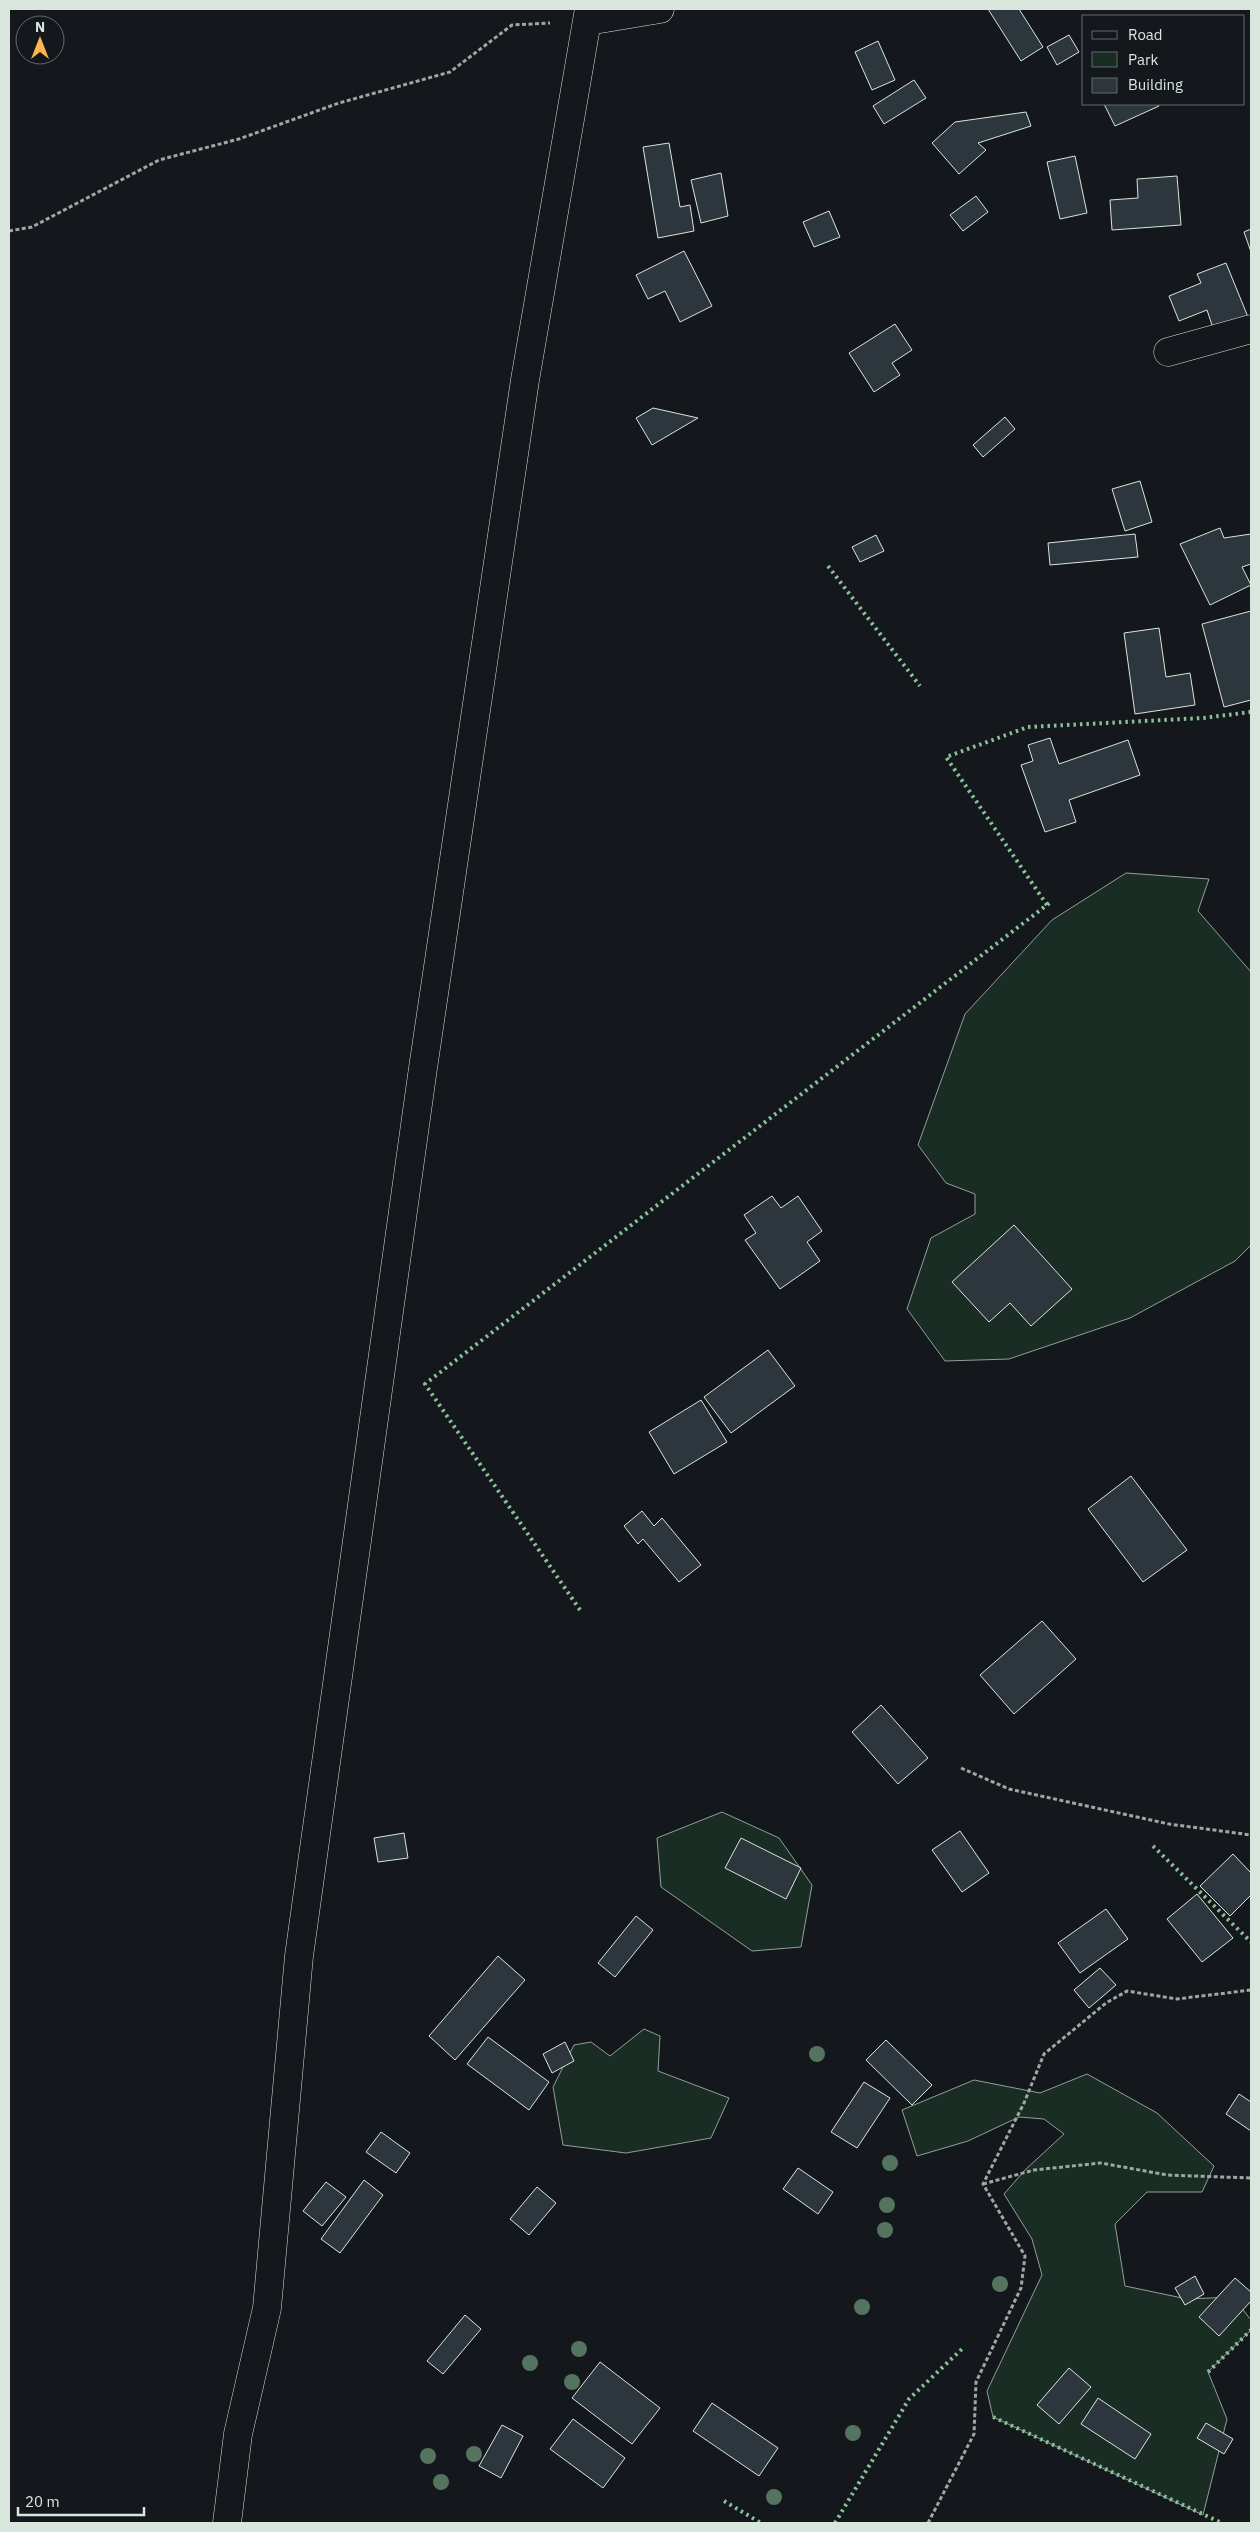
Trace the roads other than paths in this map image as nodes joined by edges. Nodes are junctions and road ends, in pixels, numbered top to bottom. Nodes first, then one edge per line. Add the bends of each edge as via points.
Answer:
1 (660, 9) edge
2 (588, 15) edge
3 (1251, 329) edge
4 (1168, 352) dead end
5 (227, 2523) edge

1 - 2 street
2 - 5 street via 525,380 423,1068 299,1956 268,2308 238,2434
3 - 4 street

